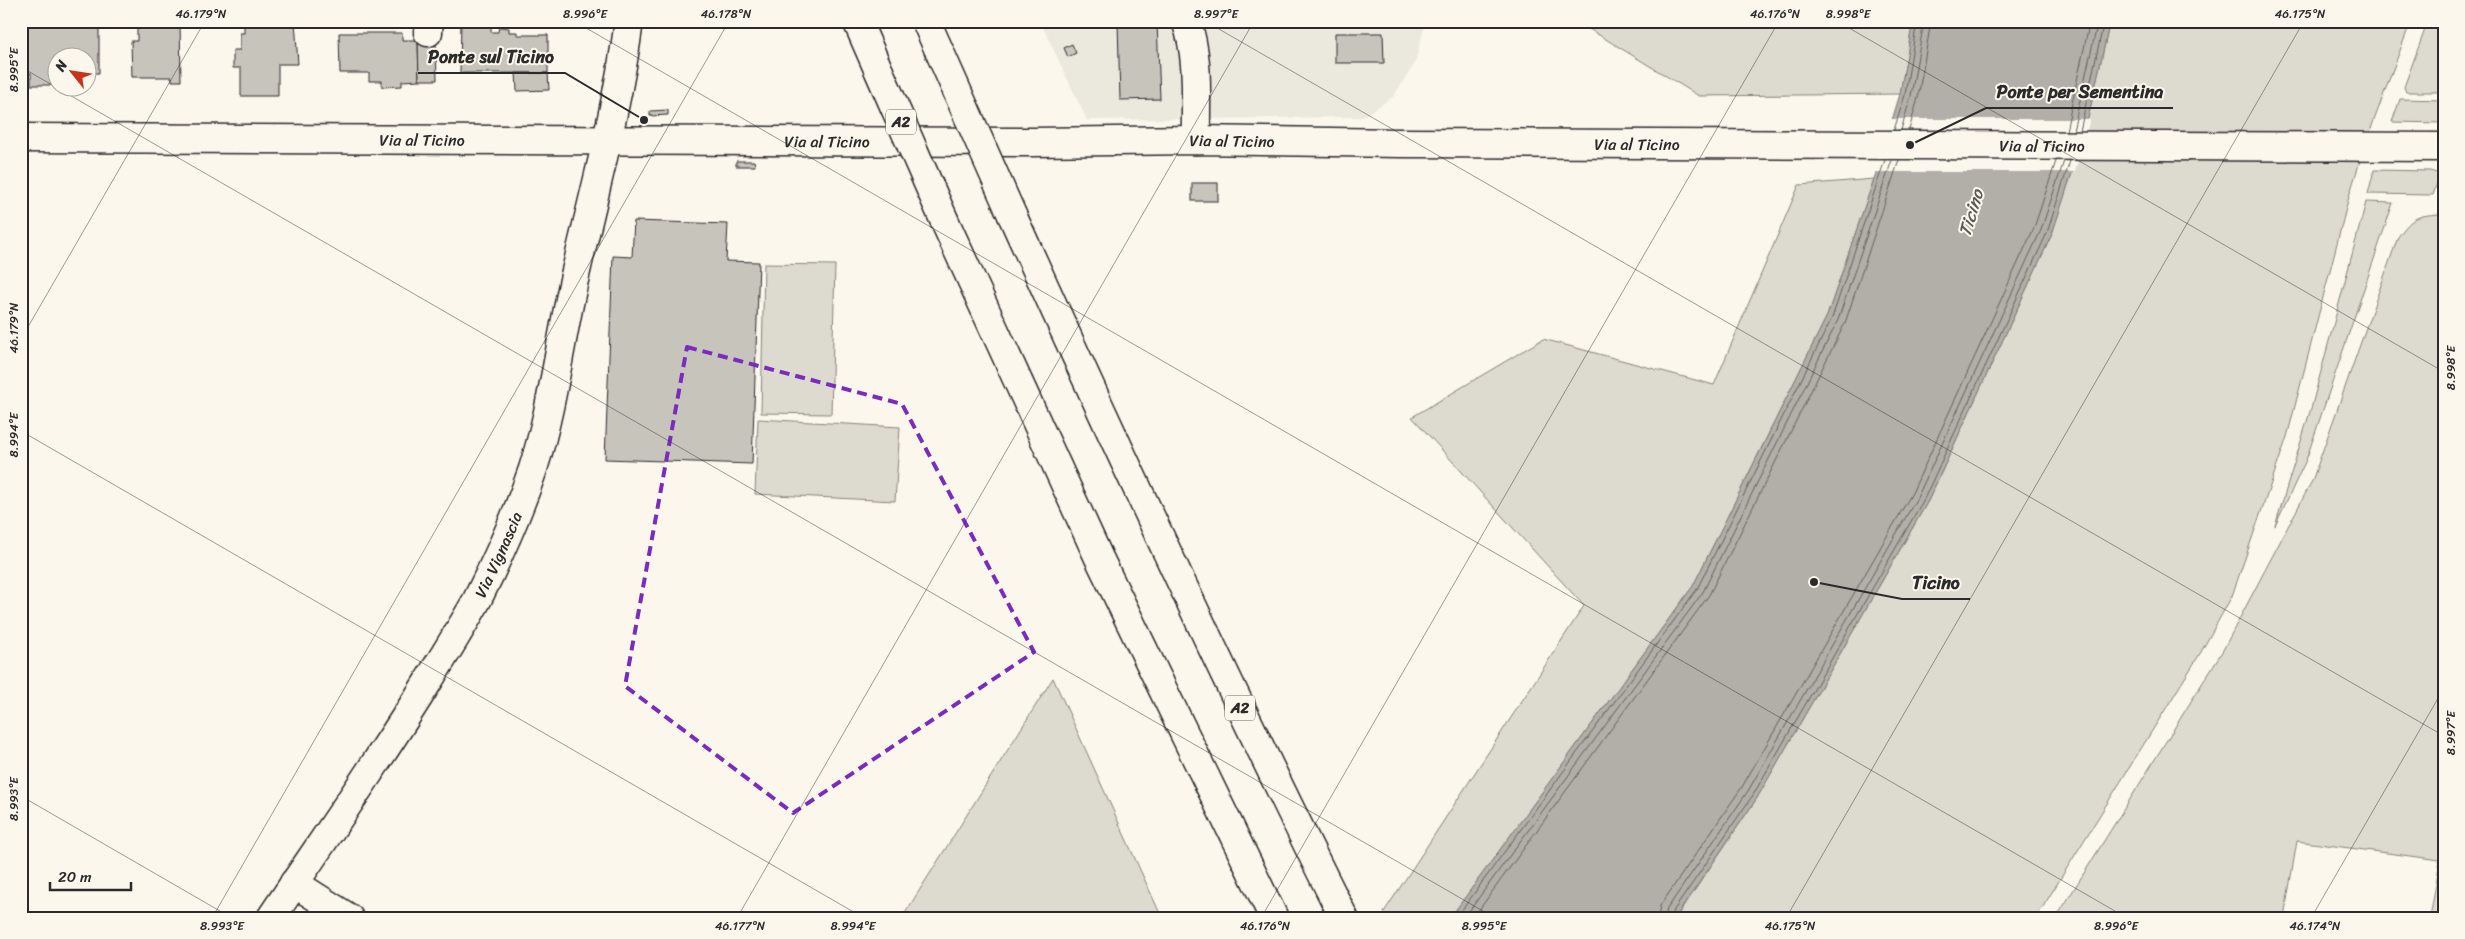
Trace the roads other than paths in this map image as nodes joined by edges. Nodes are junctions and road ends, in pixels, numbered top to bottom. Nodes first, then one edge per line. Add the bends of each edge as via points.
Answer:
1 (629, 21) edge
2 (857, 21) edge
3 (926, 21) edge
4 (1186, 21) edge
5 (21, 138) edge
6 (1196, 140) junction
7 (609, 141) junction
8 (2432, 147) edge
9 (294, 883) junction
10 (271, 918) edge
11 (349, 918) edge
12 (1274, 918) edge
13 (1344, 918) edge

1 - 7 main road, Via Vignascia
2 - 12 main road, A2, bridge via 1099,558
3 - 13 main road, A2, bridge via 1140,497
4 - 6 main road via 1193,60
5 - 7 main road, Via al Ticino
6 - 7 main road, Via al Ticino
6 - 8 main road, Via al Ticino
7 - 9 main road, Via Vignascia via 576,269 534,467 514,519 476,601 448,648 403,722
9 - 10 main road, Via Vignascia
9 - 11 main road

